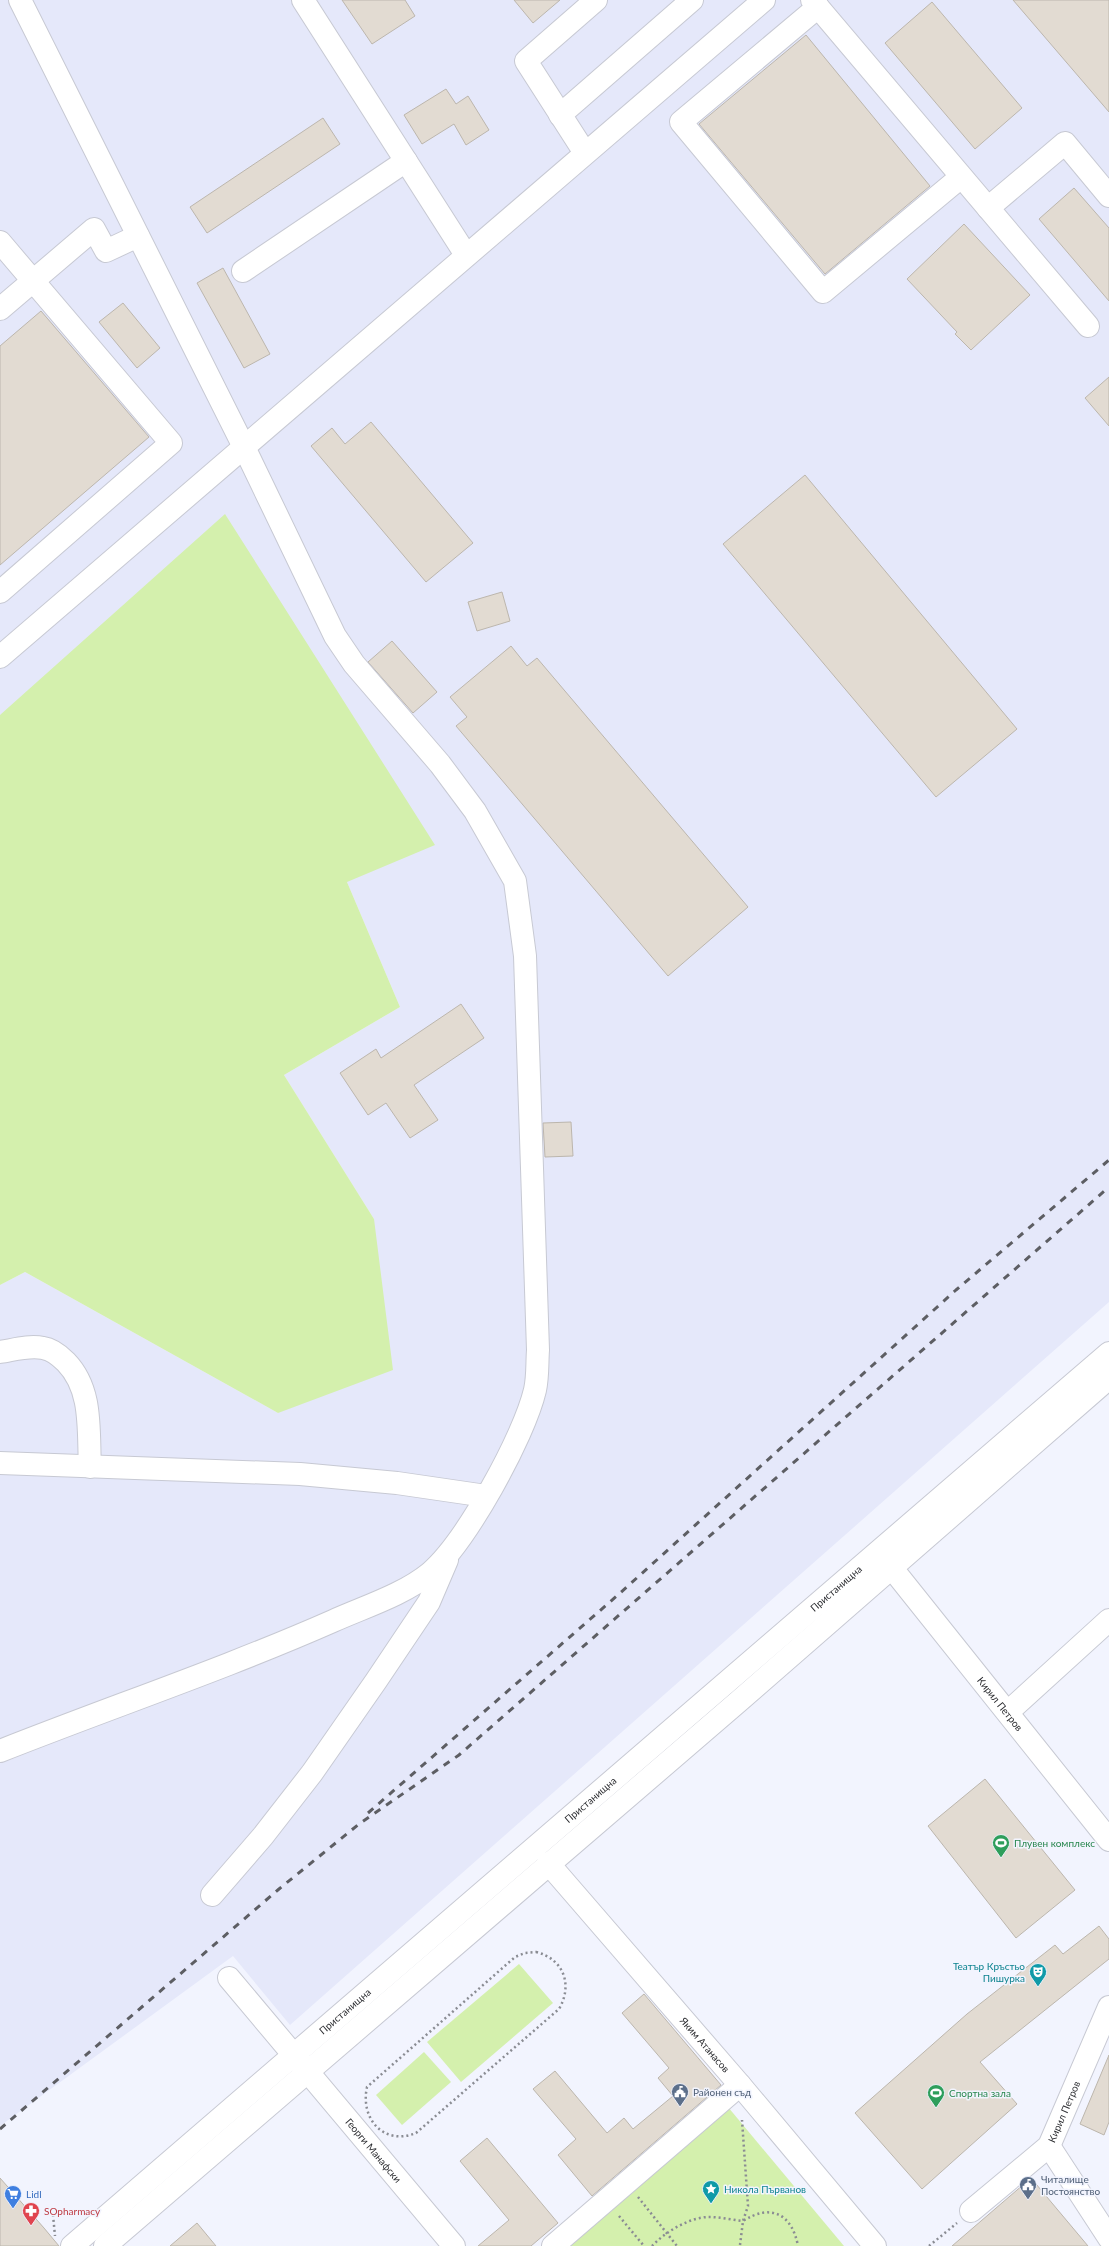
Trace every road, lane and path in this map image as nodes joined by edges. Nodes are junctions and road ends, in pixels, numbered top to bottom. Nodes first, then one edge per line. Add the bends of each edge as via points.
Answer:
1 (303, 0) edge
2 (596, 0) edge
3 (692, 0) edge
4 (764, 0) edge
5 (24, 1) edge
6 (815, 4) edge
7 (560, 115) junction
8 (585, 153) junction
9 (406, 161) junction
10 (961, 177) junction
11 (1109, 196) edge
12 (988, 208) junction
13 (138, 236) junction
14 (0, 242) edge
15 (466, 255) junction
16 (243, 271) dead end
17 (33, 281) junction
18 (0, 309) edge
19 (1088, 326) dead end
20 (244, 447) junction
21 (0, 592) edge
22 (0, 657) edge
23 (0, 1352) edge
24 (1109, 1353) edge
25 (1109, 1378) edge
26 (0, 1463) edge
27 (90, 1467) junction
28 (486, 1496) junction
29 (450, 1552) junction
30 (891, 1567) junction
31 (1109, 1620) edge
32 (1008, 1712) junction
33 (0, 1750) edge
34 (1109, 1840) edge
35 (548, 1863) junction
36 (212, 1895) dead end
37 (229, 1978) dead end
38 (1109, 2007) edge
39 (301, 2063) junction
40 (740, 2086) junction
41 (742, 2116) dead end
42 (416, 2133) joint
43 (1049, 2146) junction
44 (627, 2183) junction
45 (606, 2200) junction
46 (971, 2211) joint
47 (743, 2221) junction
48 (667, 2233) junction
49 (1109, 2238) edge
50 (72, 2246) edge
51 (104, 2246) edge
52 (454, 2246) edge
53 (553, 2246) edge
54 (644, 2246) edge
55 (652, 2246) edge
56 (677, 2246) edge
57 (740, 2246) edge
58 (798, 2246) edge
59 (875, 2246) edge
60 (930, 2246) edge

1 - 9 street
2 - 7 street via 526,61
3 - 7 street
4 - 8 street
5 - 13 street
6 - 10 street
6 - 10 street via 681,122 823,292
7 - 8 street
8 - 15 street
9 - 15 street
9 - 16 street
10 - 12 street
11 - 12 street via 1065,143
12 - 19 street
13 - 17 street via 106,251 94,229
13 - 20 street
14 - 17 street
15 - 20 street
17 - 18 street
17 - 21 street via 171,443
20 - 22 street
20 - 28 street via 335,636 354,664 440,764 475,811 515,881 525,956 538,1350 535,1388 525,1420
23 - 27 street via 43,1348 60,1356 74,1370 83,1386
24 - 39 street, Пристанищна
25 - 30 street, Пристанищна
26 - 27 street
27 - 28 street via 300,1474 397,1483
28 - 29 street
29 - 33 street via 429,1573 405,1588 313,1629
29 - 36 street via 430,1602 376,1681 263,1836
30 - 32 street, Кирил Петров
30 - 35 street, Пристанищна via 739,1701
31 - 32 street
32 - 34 street, Кирил Петров
35 - 39 street, Пристанищна
35 - 40 street, Яким Атанасов
37 - 39 street, Георги Манафски
38 - 43 street, Кирил Петров
39 - 50 street, Пристанищна
39 - 51 street, Пристанищна
39 - 52 street, Георги Манафски
40 - 44 street
40 - 59 street, Яким Атанасов
41 - 47 path via 748,2206
42 - 42 path via 406,2138 394,2138 384,2134 368,2112 364,2099 367,2087 515,1957 536,1952 547,1955 558,1964 566,1986 565,1999 559,2009
43 - 46 street, Кирил Петров
43 - 49 street
44 - 45 street
44 - 48 path
45 - 53 street
45 - 54 path
46 - 60 path
47 - 48 path via 708,2217 689,2222
47 - 57 path
47 - 58 path via 755,2214 771,2212 787,2219 796,2235
48 - 55 path
48 - 56 path

